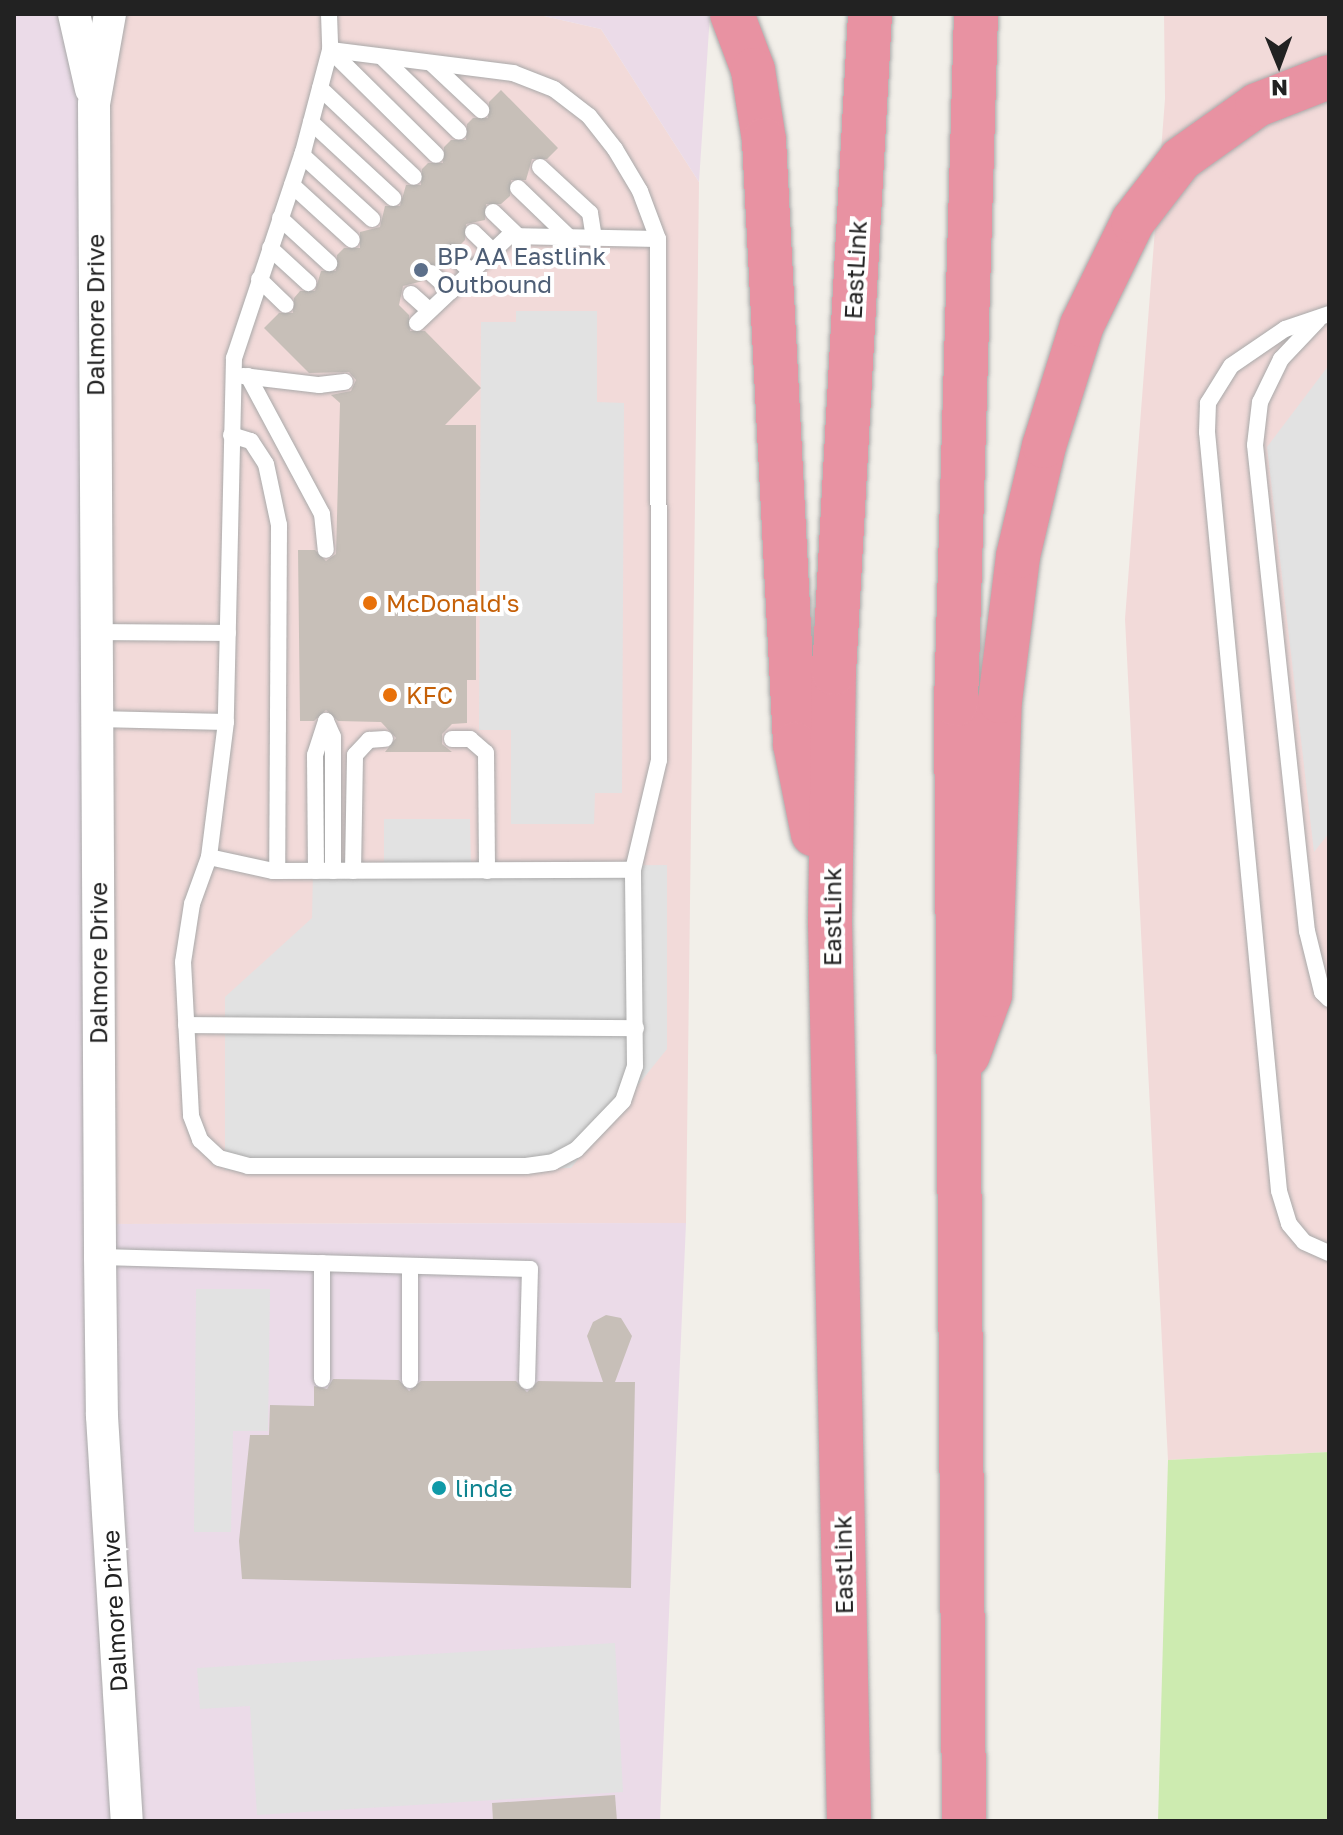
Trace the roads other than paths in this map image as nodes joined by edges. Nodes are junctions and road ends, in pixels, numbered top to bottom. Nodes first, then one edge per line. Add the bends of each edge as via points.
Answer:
1 (74, 14) edge
2 (110, 14) edge
3 (329, 14) edge
4 (732, 14) edge
5 (870, 14) edge
6 (976, 14) edge
7 (330, 50) junction
8 (382, 57) junction
9 (431, 63) junction
10 (1329, 77) edge
11 (320, 88) junction
12 (94, 104) junction
13 (481, 110) dead end
14 (311, 122) junction
15 (459, 132) dead end
16 (302, 155) junction
17 (436, 155) dead end
18 (540, 167) dead end
19 (414, 177) dead end
20 (292, 185) junction
21 (518, 188) dead end
22 (393, 198) dead end
23 (493, 212) dead end
24 (280, 218) junction
25 (372, 219) dead end
26 (473, 232) dead end
27 (518, 236) junction
28 (569, 237) junction
29 (594, 238) junction
30 (658, 239) junction
31 (352, 240) dead end
32 (270, 248) junction
33 (493, 251) junction
34 (452, 253) dead end
35 (329, 263) dead end
36 (471, 272) junction
37 (431, 273) dead end
38 (259, 279) junction
39 (308, 283) dead end
40 (451, 291) junction
41 (411, 294) dead end
42 (286, 305) dead end
43 (1326, 315) edge
44 (240, 375) junction
45 (345, 382) dead end
46 (231, 435) junction
47 (326, 550) dead end
48 (97, 632) junction
49 (228, 633) junction
50 (97, 719) junction
51 (226, 722) junction
52 (385, 739) dead end
53 (452, 739) dead end
54 (209, 857) junction
55 (633, 870) junction
56 (277, 871) junction
57 (316, 871) junction
58 (333, 871) junction
59 (353, 871) junction
60 (487, 871) junction
61 (830, 922) junction
62 (1329, 999) edge
63 (186, 1025) junction
64 (636, 1028) junction
65 (956, 1088) junction
66 (1329, 1253) edge
67 (100, 1257) junction
68 (322, 1263) junction
69 (410, 1266) junction
70 (322, 1379) dead end
71 (410, 1380) dead end
72 (527, 1381) dead end
73 (127, 1821) edge
74 (849, 1821) edge
75 (964, 1821) edge

1 - 12 street, Dalmore Drive
2 - 12 street, Dalmore Drive
3 - 7 lane
4 - 61 highway via 753,70 762,128 795,744
5 - 61 highway, EastLink via 834,673
6 - 65 highway via 956,704
7 - 8 lane
7 - 11 lane
7 - 17 lane
8 - 9 lane
8 - 15 lane
9 - 13 lane
9 - 30 lane via 513,73 573,101 628,168
10 - 65 highway via 1257,105 1181,159 1133,221 1082,325 1044,446 1018,556 1000,701 990,995
11 - 14 lane
11 - 19 lane
12 - 48 street, Dalmore Drive
14 - 16 lane
14 - 22 lane
16 - 20 lane
16 - 25 lane
18 - 29 lane via 590,213
20 - 24 lane
20 - 31 lane
21 - 28 lane
23 - 27 lane
24 - 32 lane
24 - 35 lane
26 - 33 lane
27 - 28 lane
27 - 33 lane via 509,236
28 - 29 lane
29 - 30 lane
30 - 55 lane via 659,760
32 - 38 lane
32 - 39 lane
33 - 36 lane
34 - 36 lane
36 - 40 lane
37 - 40 lane
38 - 42 lane
38 - 44 lane via 237,342
40 - 41 lane via 423,316
43 - 62 lane via 1281,359 1260,402 1255,445 1307,931 1322,992
43 - 66 lane via 1285,329 1231,366 1208,403 1207,432 1279,1191 1289,1224 1304,1242
44 - 45 lane via 319,385
44 - 46 lane
44 - 47 lane via 322,514
46 - 49 lane
46 - 56 lane via 251,441 266,464 279,525
48 - 49 lane
48 - 50 street, Dalmore Drive
49 - 51 lane
50 - 51 lane
50 - 67 street, Dalmore Drive
51 - 54 lane
52 - 59 lane via 369,740 355,755
53 - 60 lane via 470,739 486,753
54 - 56 lane
54 - 63 lane via 185,932
55 - 60 lane
55 - 64 lane
56 - 57 lane
57 - 58 lane
57 - 58 lane via 315,755 326,721 333,737
58 - 59 lane
59 - 60 lane
61 - 74 highway, EastLink
63 - 64 lane
63 - 64 lane via 195,1130 219,1158 248,1166 553,1162 592,1138 623,1101 635,1066
65 - 75 highway
67 - 68 lane
67 - 73 street, Dalmore Drive via 102,1416
68 - 69 lane
68 - 70 lane
69 - 71 lane
69 - 72 lane via 530,1269

